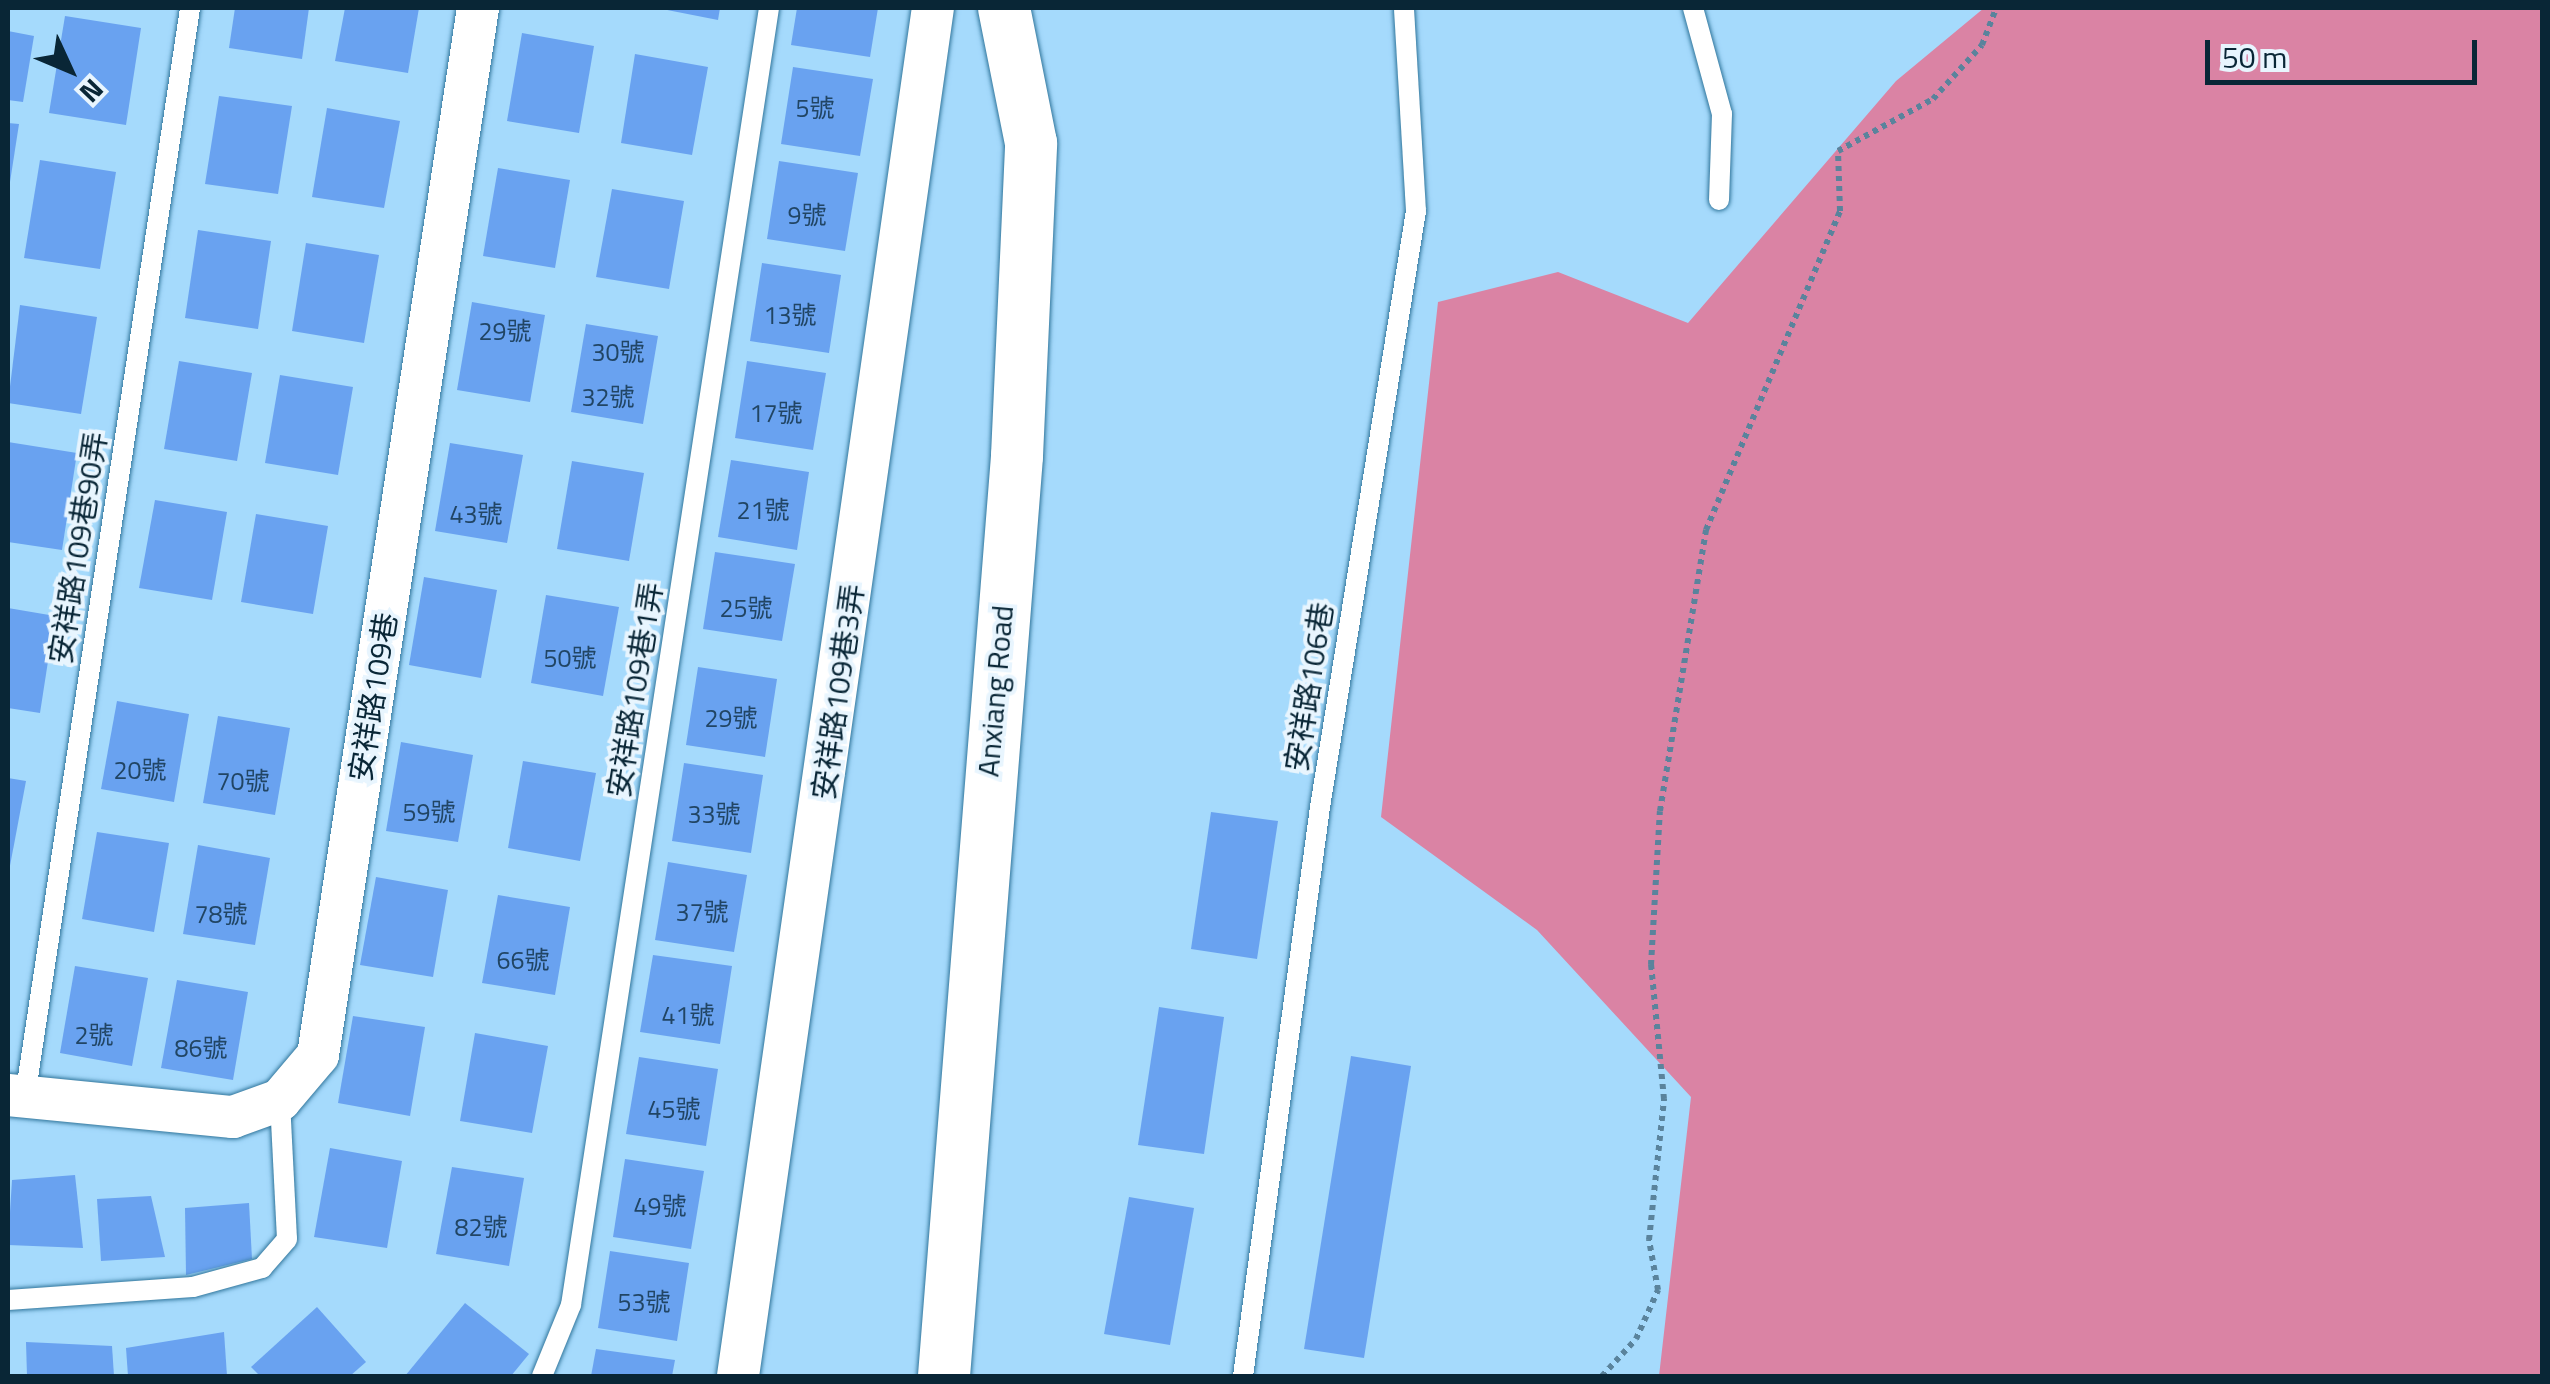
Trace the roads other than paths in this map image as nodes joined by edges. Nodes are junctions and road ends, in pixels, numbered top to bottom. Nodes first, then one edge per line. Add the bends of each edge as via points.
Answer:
1 (190, 8) edge
2 (478, 8) edge
3 (769, 8) edge
4 (932, 8) edge
5 (1004, 8) edge
6 (1404, 8) edge
7 (1693, 8) edge
8 (1719, 200) dead end
9 (16, 1096) edge
10 (280, 1100) junction
11 (8, 1300) edge
12 (542, 1376) edge
13 (738, 1376) edge
14 (944, 1376) edge
15 (1243, 1376) edge

1 - 9 lane, 安祥路109巷90弄
2 - 10 street, 安祥路109巷 via 318,1055
3 - 12 lane, 安祥路109巷1弄 via 572,1305
4 - 13 street, 安祥路109巷3弄
5 - 14 street, Anxiang Road via 1031,144 1017,456
6 - 15 lane, 安祥路106巷 via 1416,211 1320,807
7 - 8 lane via 1722,114
9 - 10 street, 安祥路109巷 via 206,1117 233,1117
10 - 11 lane via 286,1240 262,1268 193,1287

